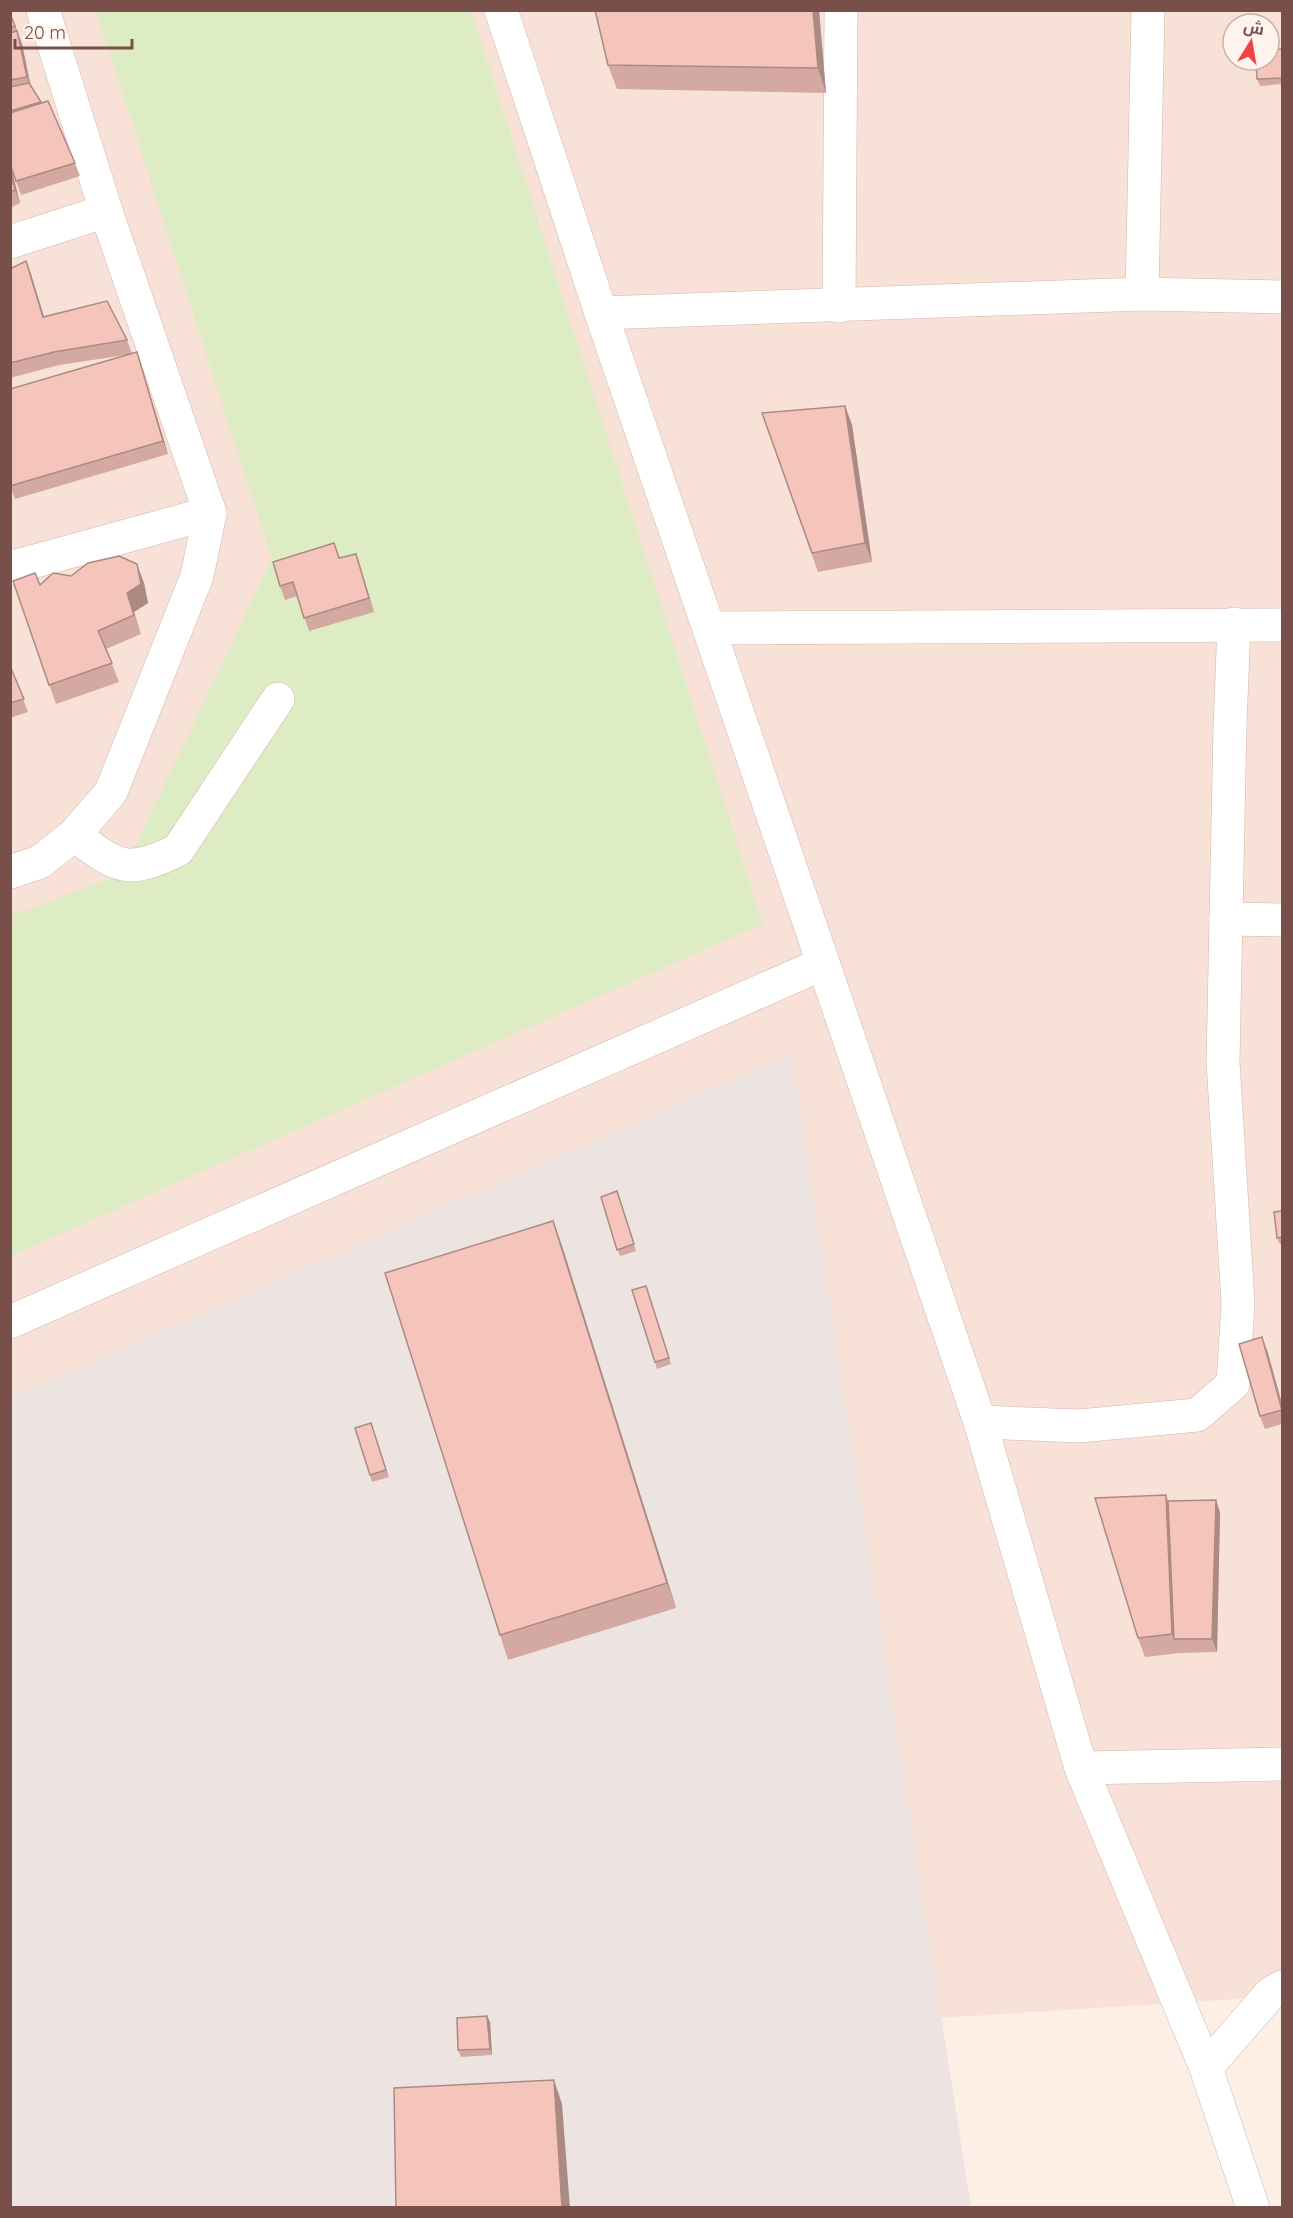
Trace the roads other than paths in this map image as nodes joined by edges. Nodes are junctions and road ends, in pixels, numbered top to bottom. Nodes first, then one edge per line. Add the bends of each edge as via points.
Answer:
1 (43, 10) edge
2 (501, 10) edge
3 (841, 10) edge
4 (1148, 10) edge
5 (106, 211) junction
6 (10, 242) edge
7 (1142, 294) junction
8 (1282, 297) edge
9 (838, 306) junction
10 (601, 313) junction
11 (210, 513) junction
12 (10, 568) edge
13 (1234, 624) junction
14 (1282, 625) edge
15 (709, 628) junction
16 (278, 699) dead end
17 (74, 835) junction
18 (25, 867) edge
19 (1226, 919) junction
20 (1282, 920) edge
21 (822, 964) junction
22 (10, 1322) edge
23 (980, 1422) junction
24 (1282, 1764) edge
25 (1081, 1768) junction
26 (1282, 1987) edge
27 (1206, 2068) junction
28 (1231, 2208) edge
29 (1253, 2208) edge

1 - 5 street
2 - 10 street
3 - 9 street
4 - 7 street
5 - 6 street
5 - 11 street
7 - 8 street
7 - 9 street
9 - 10 street
10 - 15 street
11 - 12 street
11 - 17 street via 197,576 111,792
13 - 14 street
13 - 15 street
13 - 19 street
15 - 21 street
16 - 17 street via 178,850 154,862 134,866 108,860
17 - 18 street
19 - 20 street
19 - 23 street via 1223,1062 1238,1303 1233,1384 1197,1415 1079,1426
21 - 22 street
21 - 23 street
23 - 25 street
24 - 25 street
25 - 27 street
26 - 27 street via 1270,1994
27 - 28 street via 1232,2192
27 - 29 street

